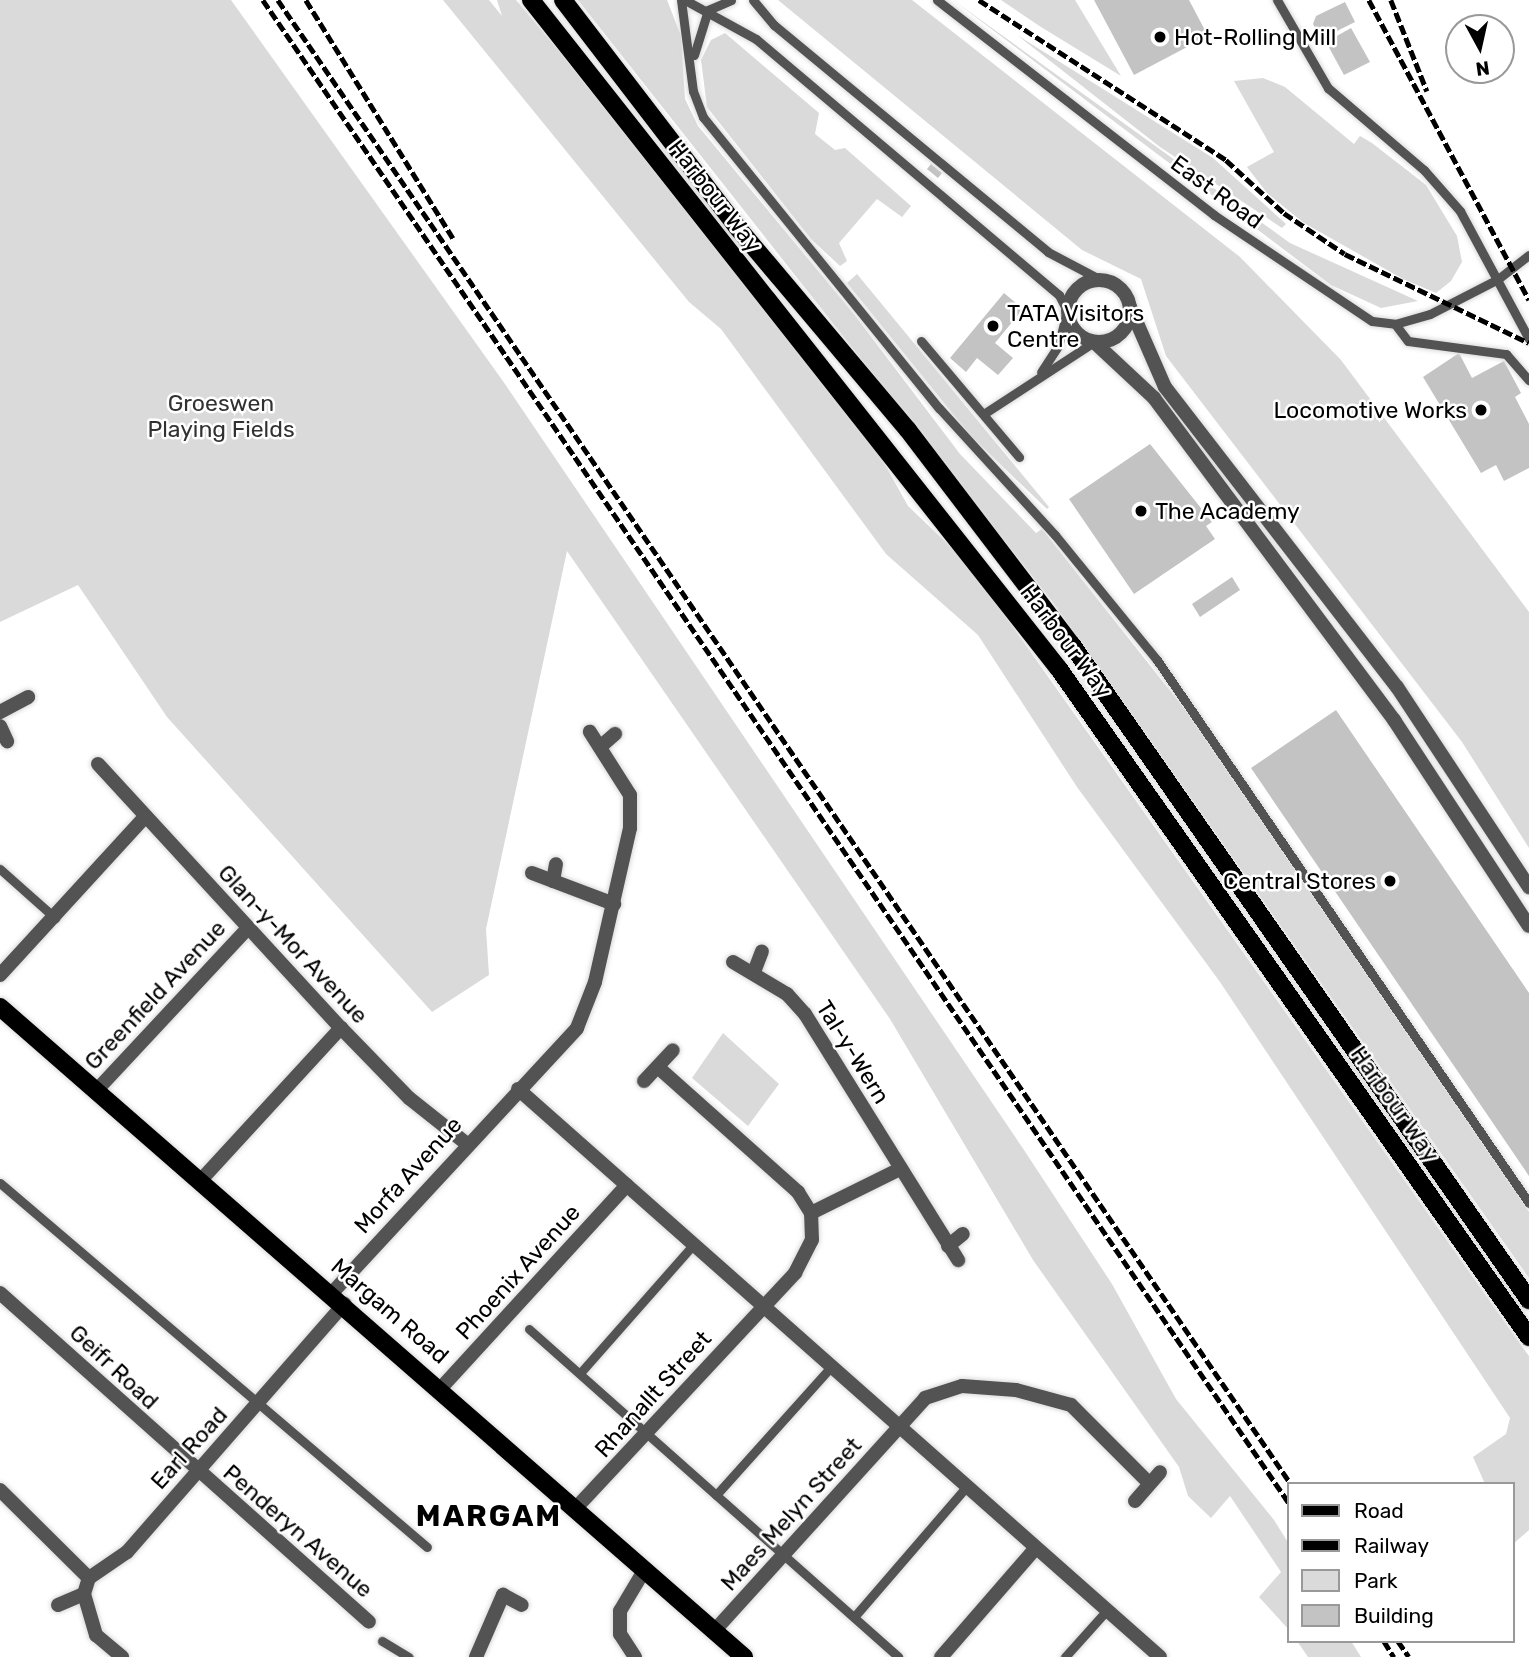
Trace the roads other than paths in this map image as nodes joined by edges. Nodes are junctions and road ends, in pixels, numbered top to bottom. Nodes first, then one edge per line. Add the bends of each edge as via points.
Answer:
1 (531, 0) edge
2 (563, 0) edge
3 (683, 0) edge
4 (731, 0) edge
5 (753, 0) edge
6 (937, 0) edge
7 (1277, 0) edge
8 (708, 10) junction
9 (691, 67) junction
10 (1529, 255) edge
11 (1498, 279) junction
12 (1101, 280) junction
13 (1130, 307) junction
14 (1067, 311) junction
15 (1395, 324) junction
16 (1529, 339) edge
17 (921, 341) dead end
18 (1094, 342) junction
19 (1041, 372) junction
20 (1529, 380) edge
21 (985, 413) junction
22 (1019, 457) dead end
23 (28, 697) dead end
24 (0, 712) edge
25 (0, 726) edge
26 (590, 732) dead end
27 (615, 734) dead end
28 (7, 741) dead end
29 (600, 747) junction
30 (98, 764) dead end
31 (144, 818) junction
32 (556, 864) dead end
33 (0, 869) edge
34 (532, 873) dead end
35 (553, 881) junction
36 (1529, 887) edge
37 (614, 904) junction
38 (55, 918) junction
39 (1529, 926) edge
40 (247, 929) junction
41 (762, 951) dead end
42 (733, 962) dead end
43 (754, 972) junction
44 (0, 975) edge
45 (0, 1007) edge
46 (341, 1028) junction
47 (673, 1050) dead end
48 (660, 1069) junction
49 (644, 1081) dead end
50 (518, 1089) junction
51 (95, 1092) junction
52 (467, 1144) junction
53 (898, 1170) junction
54 (201, 1180) junction
55 (0, 1183) edge
56 (627, 1185) junction
57 (1529, 1203) edge
58 (811, 1213) junction
59 (962, 1234) dead end
60 (694, 1245) junction
61 (948, 1245) junction
62 (958, 1260) dead end
63 (0, 1293) edge
64 (338, 1298) junction
65 (1529, 1300) edge
66 (762, 1306) junction
67 (529, 1329) dead end
68 (1529, 1337) edge
69 (831, 1367) junction
70 (581, 1372) junction
71 (441, 1388) junction
72 (261, 1402) junction
73 (900, 1428) junction
74 (649, 1436) junction
75 (1160, 1472) dead end
76 (198, 1474) junction
77 (1147, 1481) junction
78 (967, 1486) junction
79 (0, 1490) edge
80 (716, 1495) junction
81 (1135, 1501) dead end
82 (575, 1509) junction
83 (427, 1547) dead end
84 (1035, 1549) junction
85 (787, 1558) junction
86 (645, 1569) junction
87 (89, 1578) junction
88 (84, 1594) junction
89 (58, 1605) dead end
90 (523, 1605) dead end
91 (1107, 1610) junction
92 (854, 1617) junction
93 (369, 1622) dead end
94 (715, 1630) junction
95 (382, 1641) dead end
96 (737, 1655) edge
97 (122, 1657) edge
98 (409, 1657) edge
99 (476, 1657) edge
100 (635, 1657) edge
101 (899, 1657) edge
102 (941, 1657) edge
103 (1065, 1657) edge
104 (1160, 1657) edge

1 - 68 main road, Harbour Way via 1059,669
2 - 65 main road, Harbour Way via 737,227 908,430 1072,645
3 - 8 lane
3 - 9 lane
4 - 8 lane
5 - 12 lane via 774,25 1048,252
6 - 15 lane, East Road via 1263,250 1354,313
7 - 11 lane via 1328,88 1441,188
8 - 9 lane
8 - 14 lane via 794,70 1046,281
9 - 57 lane via 695,101 714,132 1157,660
10 - 11 lane
11 - 15 lane via 1430,314
11 - 16 lane
12 - 13 street via 1123,291
12 - 14 street via 1075,291
13 - 18 street via 1121,333
13 - 36 street via 1165,387 1397,687
14 - 18 street via 1078,335
14 - 19 lane via 1058,346
15 - 20 lane via 1408,341 1506,354
17 - 21 lane
18 - 19 lane
18 - 39 street via 1126,366 1158,404 1385,709
19 - 21 lane
21 - 22 lane
23 - 24 street
25 - 28 street
26 - 29 street, Morfa Avenue
27 - 29 street
29 - 37 street, Morfa Avenue via 630,796 630,828
30 - 31 street, Glan-y-Mor Avenue
31 - 38 street
31 - 40 street, Glan-y-Mor Avenue
32 - 35 street
33 - 38 lane
34 - 35 street
35 - 37 street
37 - 50 street, Morfa Avenue via 578,1028
38 - 44 street
40 - 46 street, Glan-y-Mor Avenue
40 - 51 street, Greenfield Avenue
41 - 43 street
42 - 43 street, Tal-y-Wern
43 - 53 street, Tal-y-Wern via 805,1014
45 - 51 main road, Margam Road
46 - 52 street, Glan-y-Mor Avenue via 410,1098
46 - 54 street
47 - 48 street
48 - 49 street
48 - 58 street via 798,1192
50 - 52 street, Morfa Avenue
50 - 56 street
51 - 54 main road, Margam Road
52 - 64 street, Morfa Avenue
53 - 58 street
53 - 61 street, Tal-y-Wern
54 - 64 main road, Margam Road
55 - 72 lane
56 - 60 street
56 - 71 street, Phoenix Avenue
58 - 66 street via 811,1240 795,1273
59 - 61 street
60 - 66 street
60 - 70 lane
61 - 62 street, Tal-y-Wern
63 - 76 street, Geifr Road
64 - 71 main road, Margam Road
64 - 72 street, Earl Road
66 - 69 street
66 - 74 street, Rhanallt Street
67 - 70 lane
69 - 73 street
69 - 80 lane
70 - 74 lane
71 - 82 main road, Margam Road
72 - 76 street, Earl Road
72 - 83 lane
73 - 77 street, Maes Melyn Street via 925,1398 962,1386 1016,1390 1071,1405
73 - 78 street
73 - 85 street, Maes Melyn Street
74 - 80 lane
74 - 82 street, Rhanallt Street
75 - 77 street
76 - 87 street, Earl Road via 127,1552
76 - 93 street, Penderyn Avenue
77 - 81 street
78 - 84 street
78 - 92 lane
79 - 87 street
80 - 85 lane
82 - 86 main road, Margam Road
84 - 91 street
84 - 102 street
85 - 92 lane
85 - 94 street, Maes Melyn Street
86 - 94 main road, Margam Road
86 - 100 street via 620,1611 621,1634
87 - 88 street
88 - 89 street
88 - 97 street via 96,1635
90 - 99 street via 503,1595
91 - 103 lane
91 - 104 street
92 - 101 lane
94 - 96 main road, Margam Road
95 - 98 lane

